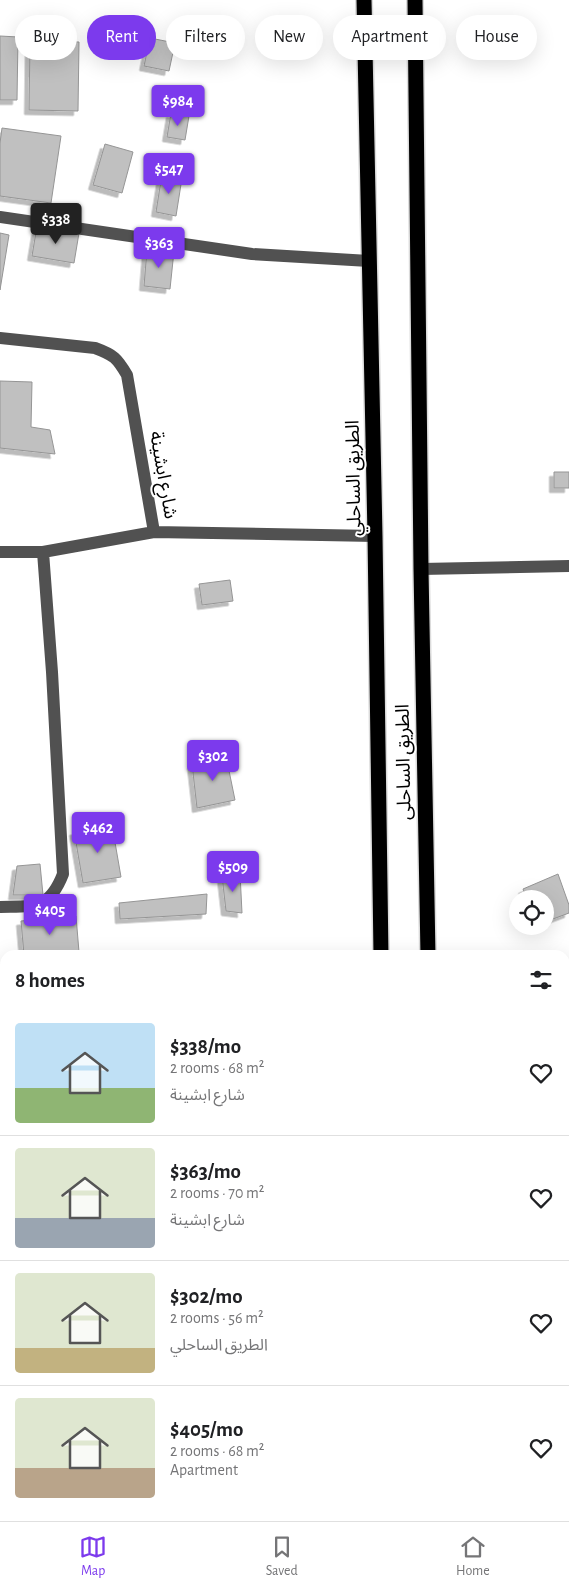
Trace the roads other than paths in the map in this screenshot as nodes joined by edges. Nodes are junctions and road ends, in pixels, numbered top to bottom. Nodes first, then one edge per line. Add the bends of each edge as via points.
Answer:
1 (364, 0) edge
2 (415, 0) edge
3 (0, 218) edge
4 (369, 261) junction
5 (0, 338) edge
6 (154, 532) junction
7 (375, 536) junction
8 (0, 552) edge
9 (42, 552) junction
10 (569, 566) edge
11 (421, 569) junction
12 (0, 907) edge
13 (381, 950) edge
14 (428, 950) edge

1 - 4 highway, الطريق الساحلي
2 - 11 highway
3 - 4 street via 252,254
4 - 7 highway, الطريق الساحلي
5 - 6 street, شارع ابشينة via 95,348 119,360 127,375
6 - 7 street, شارع ابشينة
6 - 9 street
7 - 13 highway, الطريق الساحلي
8 - 9 street
9 - 12 street via 63,874 57,890 48,900 34,906
10 - 11 street
11 - 14 highway, الطريق الساحلى

